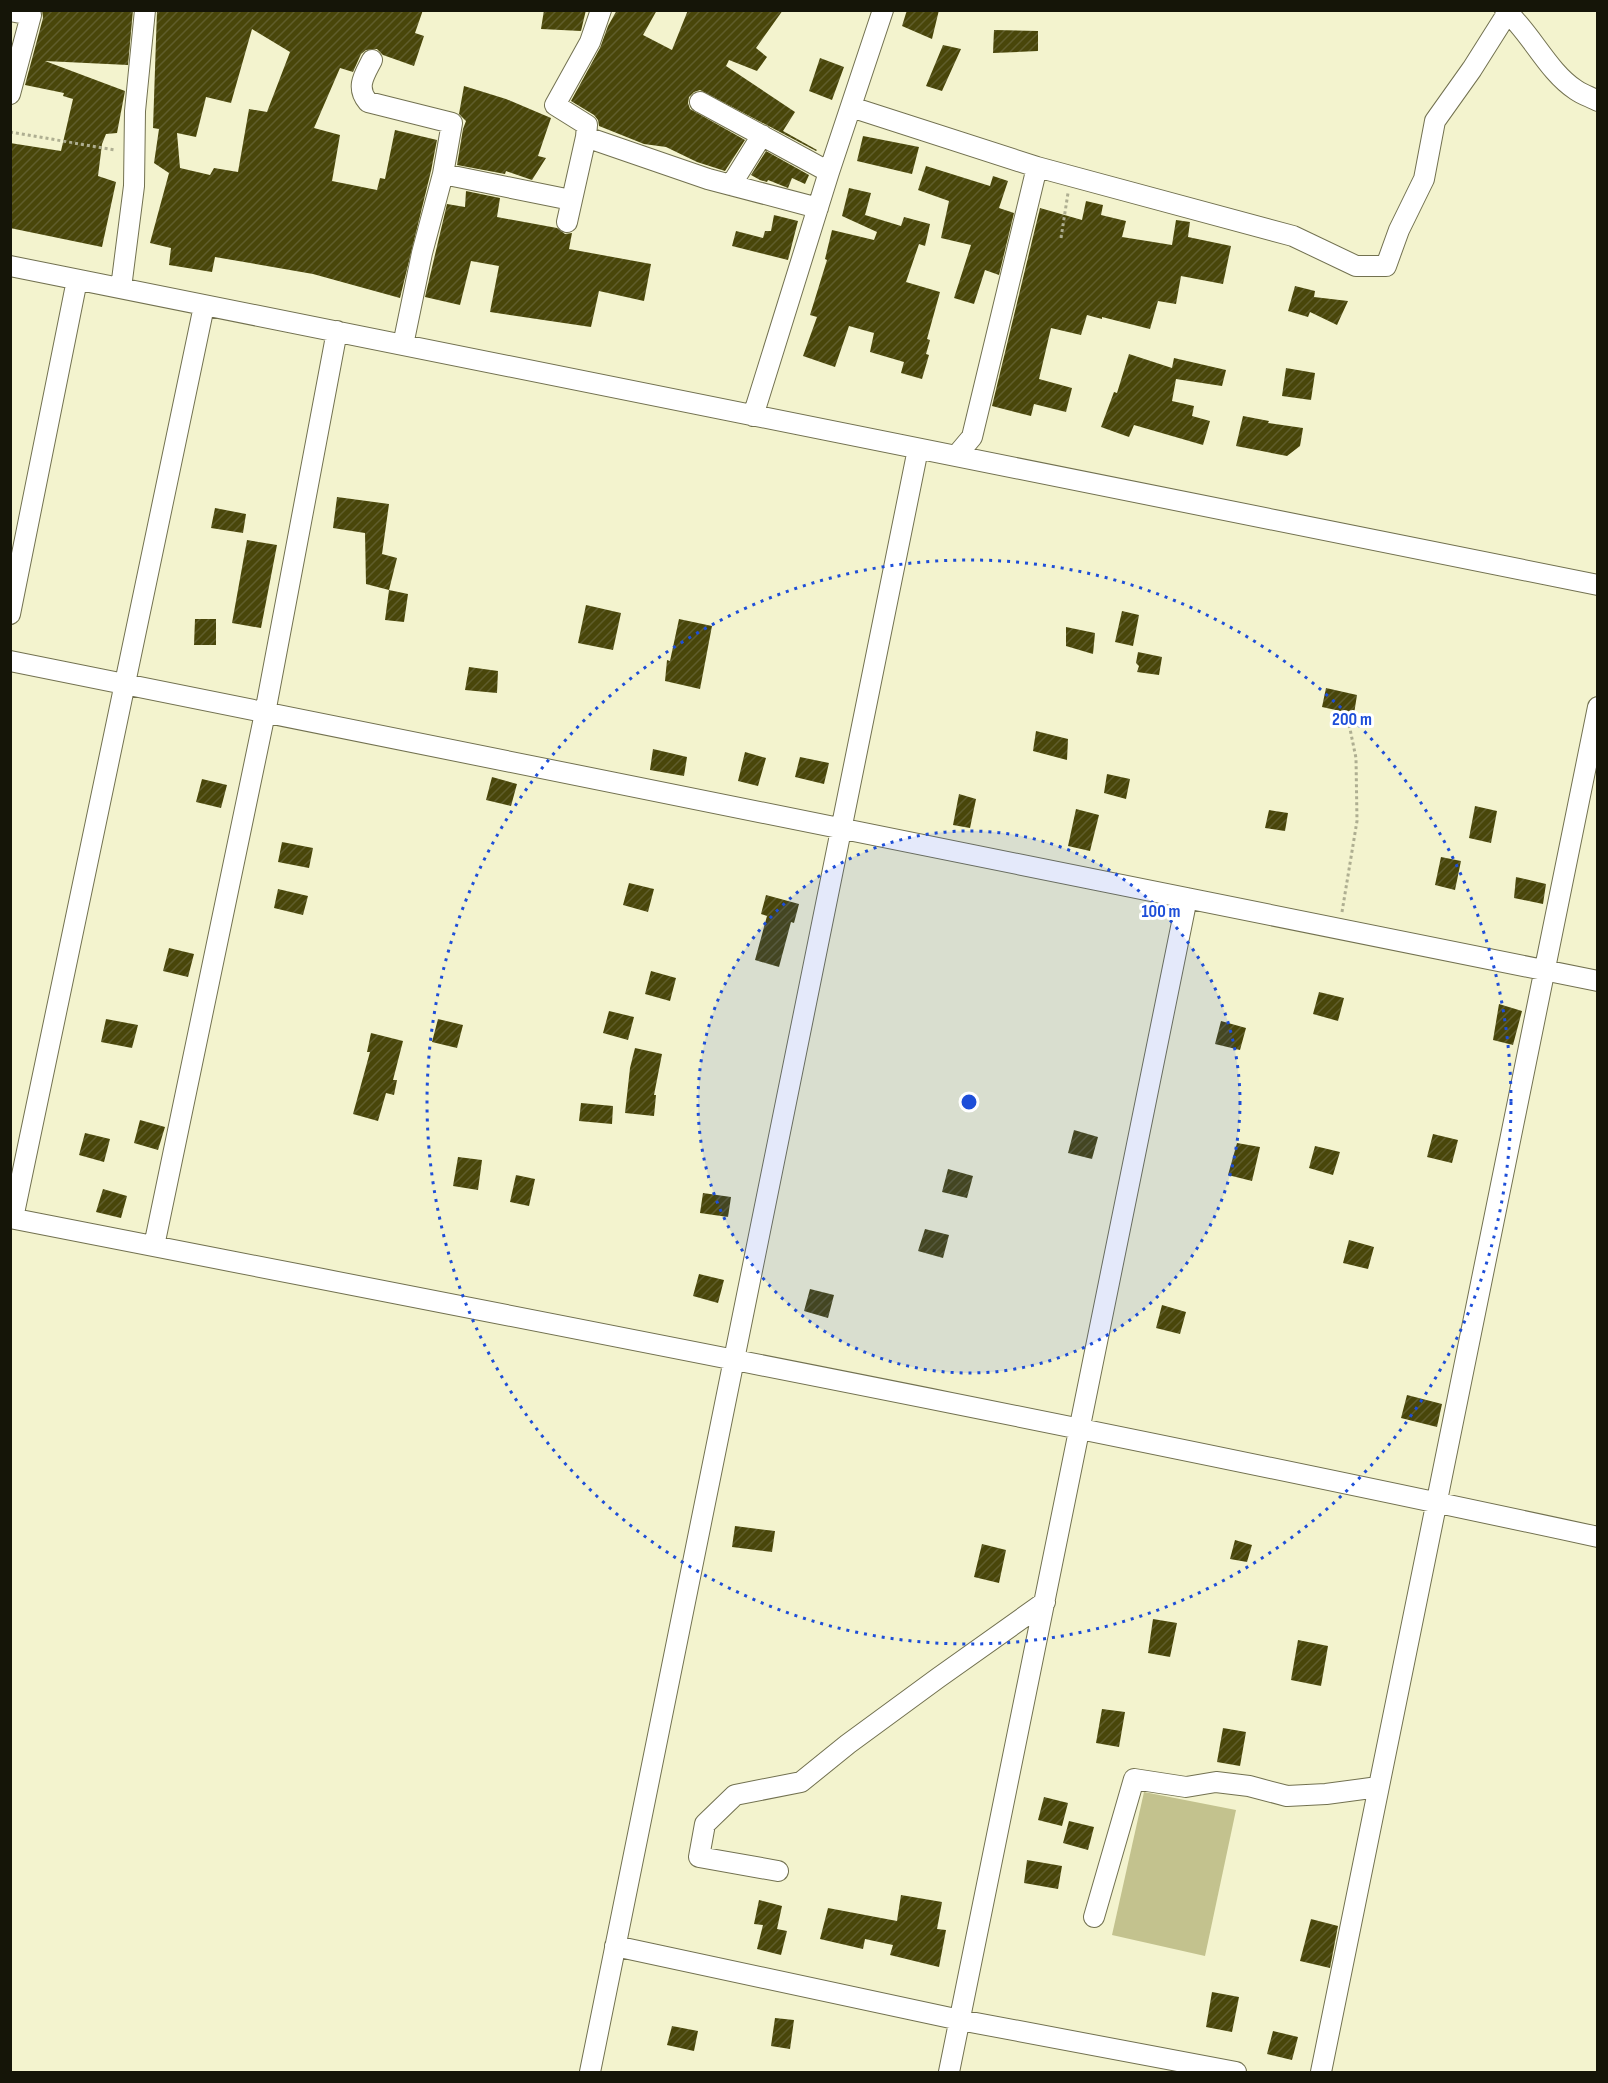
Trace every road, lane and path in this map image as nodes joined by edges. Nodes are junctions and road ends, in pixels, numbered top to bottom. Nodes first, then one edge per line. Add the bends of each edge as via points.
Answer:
1 (145, 10) edge
2 (601, 10) edge
3 (883, 10) edge
4 (10, 11) edge
5 (1507, 11) edge
6 (372, 60) dead end
7 (10, 94) edge
8 (1598, 100) edge
9 (700, 102) dead end
10 (850, 107) junction
11 (10, 132) edge
12 (762, 135) junction
13 (586, 137) junction
14 (134, 154) junction
15 (1037, 167) junction
16 (829, 172) junction
17 (443, 174) junction
18 (1071, 177) junction
19 (731, 185) junction
20 (571, 200) junction
21 (818, 208) junction
22 (567, 222) dead end
23 (1061, 237) dead end
24 (10, 266) edge
25 (77, 280) junction
26 (121, 288) junction
27 (204, 306) junction
28 (337, 331) junction
29 (403, 345) junction
30 (753, 416) junction
31 (918, 449) junction
32 (956, 456) junction
33 (1598, 585) edge
34 (10, 614) edge
35 (10, 661) edge
36 (125, 684) junction
37 (1598, 707) edge
38 (265, 712) junction
39 (1349, 724) dead end
40 (841, 829) junction
41 (1187, 898) junction
42 (1339, 929) junction
43 (1544, 970) junction
44 (1598, 981) edge
45 (12, 1218) edge
46 (153, 1246) junction
47 (734, 1360) junction
48 (1079, 1430) junction
49 (1436, 1502) junction
50 (1598, 1537) edge
51 (1045, 1602) junction
52 (1378, 1787) junction
53 (778, 1871) dead end
54 (1094, 1917) dead end
55 (615, 1946) junction
56 (960, 2020) junction
57 (590, 2073) edge
58 (949, 2073) edge
59 (1236, 2073) edge
60 (1321, 2073) edge

1 - 14 street
2 - 13 street via 590,42 555,105 587,125
3 - 10 street
4 - 7 street via 31,15
5 - 8 street via 1561,76 1576,90
5 - 18 street via 1434,122 1424,179 1386,266 1356,266 1293,236
6 - 17 street via 361,82 362,96 368,102 452,123
9 - 12 street
10 - 15 street
10 - 16 street
11 - 14 path
12 - 16 street
12 - 19 street
13 - 19 street
13 - 20 street
14 - 26 street via 134,186
15 - 18 street
15 - 32 street via 972,437
16 - 21 street
17 - 20 street
17 - 29 street
18 - 23 path
19 - 21 street
20 - 22 street
21 - 30 street
24 - 25 street
25 - 26 street
25 - 34 street
26 - 27 street
27 - 28 street
27 - 36 street
28 - 29 street
28 - 38 street
29 - 30 street
30 - 31 street
31 - 32 street
31 - 40 street
32 - 33 street
35 - 36 street
36 - 38 street
36 - 45 street
37 - 43 street
38 - 40 street
38 - 46 street
39 - 42 path via 1356,758 1357,821
40 - 41 street
40 - 47 street
41 - 42 street
41 - 48 street
42 - 43 street
43 - 44 street
43 - 49 street
45 - 46 street
46 - 47 street
47 - 48 street
47 - 55 street
48 - 49 street
48 - 51 street
49 - 50 street
49 - 52 street
51 - 53 street via 801,1782 735,1795 705,1824 699,1857
51 - 56 street
52 - 54 street via 1287,1796 1216,1782 1185,1787 1134,1779
52 - 60 street
55 - 56 street
55 - 57 street
56 - 58 street
56 - 59 street

